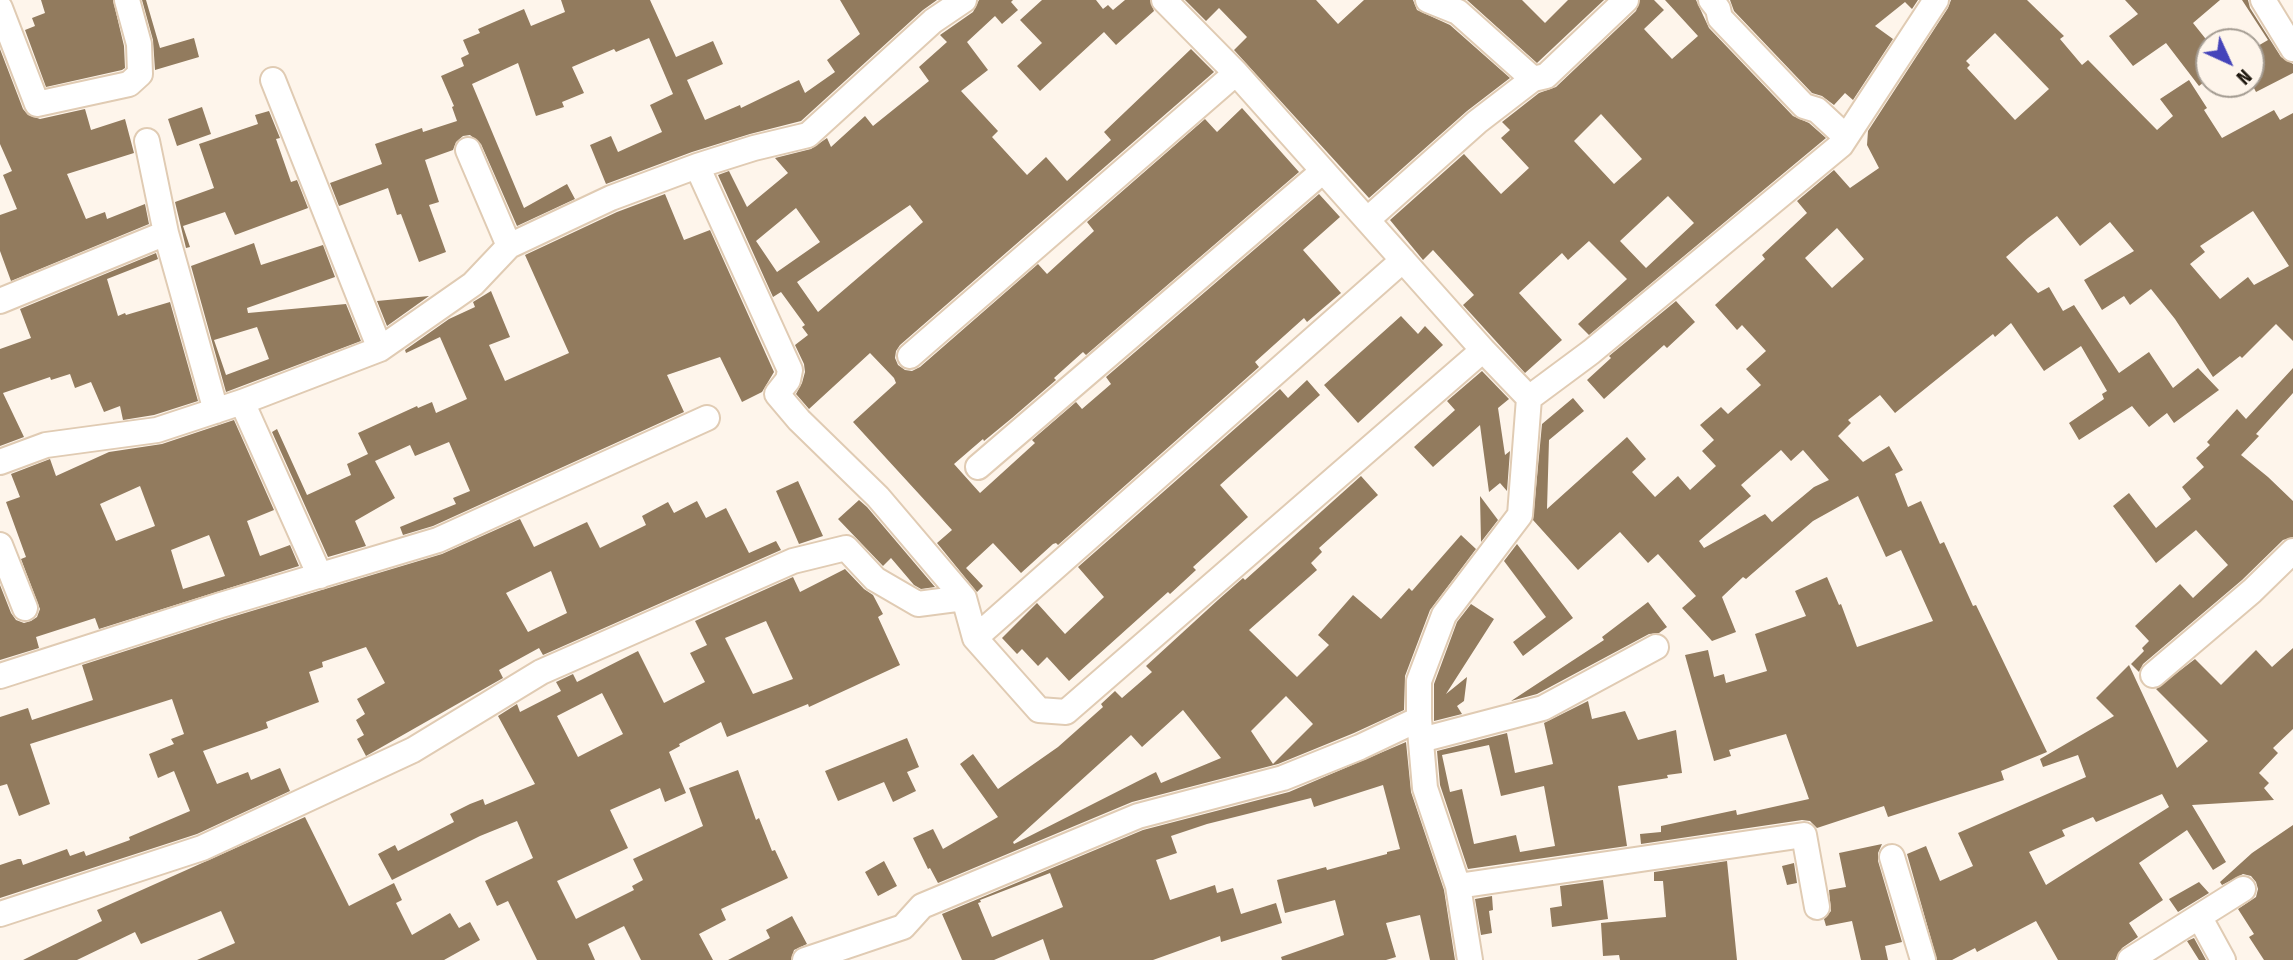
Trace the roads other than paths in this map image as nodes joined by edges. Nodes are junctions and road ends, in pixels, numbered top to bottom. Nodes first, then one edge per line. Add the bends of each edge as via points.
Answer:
1 (127, 0) edge
2 (964, 0) edge
3 (1164, 0) edge
4 (1428, 0) edge
5 (1626, 0) edge
6 (1711, 0) edge
7 (1936, 0) edge
8 (2263, 0) edge
9 (0, 8) edge
10 (2293, 49) edge
11 (1236, 73) junction
12 (1533, 79) junction
13 (273, 80) dead end
14 (1846, 136) junction
15 (147, 141) dead end
16 (468, 150) dead end
17 (697, 166) junction
18 (1323, 171) junction
19 (1367, 220) junction
20 (166, 233) junction
21 (509, 246) junction
22 (1403, 260) junction
23 (0, 301) edge
24 (380, 349) junction
25 (1483, 350) junction
26 (910, 356) dead end
27 (1529, 398) junction
28 (242, 402) junction
29 (216, 411) junction
30 (707, 418) dead end
31 (0, 462) edge
32 (978, 467) dead end
33 (0, 545) edge
34 (2293, 551) edge
35 (320, 576) junction
36 (964, 598) junction
37 (25, 608) dead end
38 (975, 638) junction
39 (1656, 647) dead end
40 (2153, 675) dead end
41 (0, 676) edge
42 (1420, 729) junction
43 (1892, 857) dead end
44 (1458, 886) junction
45 (2244, 889) dead end
46 (1817, 907) dead end
47 (0, 914) edge
48 (2200, 918) junction
49 (805, 960) edge
50 (1470, 960) edge
51 (1923, 960) edge
52 (2130, 960) edge
53 (2223, 960) edge

1 - 9 street via 139,44 141,74 130,84 37,104
2 - 17 street via 933,22 808,135
3 - 11 street
4 - 12 street via 1458,12
5 - 12 street via 1545,76
6 - 14 street via 1720,18 1804,106 1817,110
7 - 14 street
8 - 10 street
11 - 18 street
11 - 26 street
12 - 19 street
13 - 24 street
14 - 27 street via 1841,145 1676,283
15 - 20 street
16 - 21 street
17 - 21 street via 611,198
17 - 36 street via 790,370 777,394 878,497
18 - 19 street
18 - 32 street
19 - 22 street
20 - 23 street
20 - 29 street
21 - 24 street via 473,284
22 - 25 street
22 - 38 street
24 - 28 street
25 - 27 street
25 - 38 street via 1066,712 1039,710
27 - 42 street via 1520,515 1444,615 1419,681
28 - 29 street
28 - 35 street
29 - 31 street via 157,430 46,446
30 - 35 street via 438,540
33 - 37 street
34 - 40 street
35 - 41 street
36 - 38 street
36 - 47 street via 918,604 875,579 846,548 793,561 541,672 414,750 202,848
39 - 42 street via 1543,708
42 - 44 street via 1424,788
42 - 49 street via 1283,778 1138,816 922,906 903,927
43 - 51 street
44 - 46 street via 1804,835
44 - 50 street
45 - 48 street
48 - 52 street
48 - 53 street

